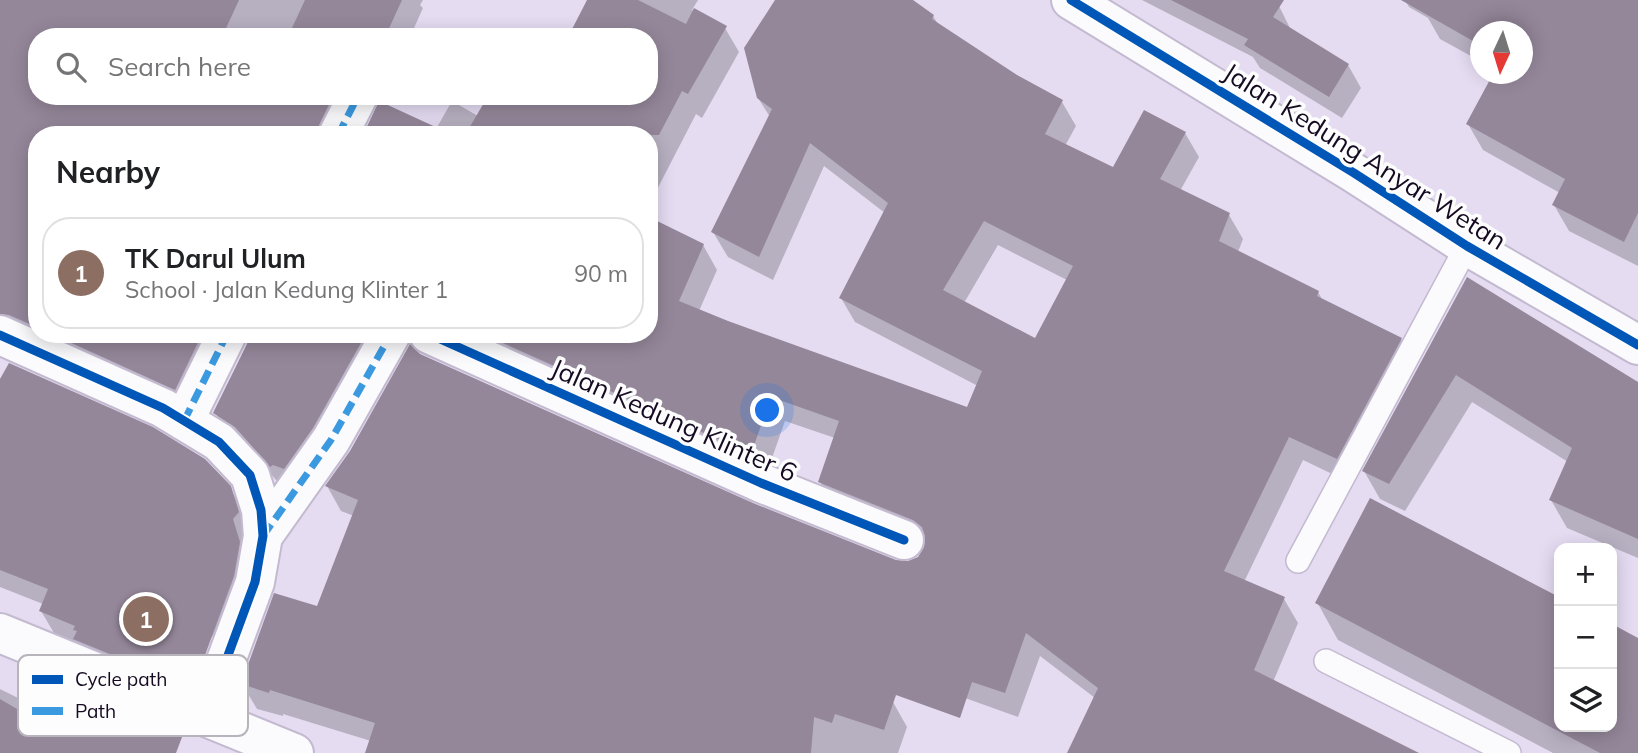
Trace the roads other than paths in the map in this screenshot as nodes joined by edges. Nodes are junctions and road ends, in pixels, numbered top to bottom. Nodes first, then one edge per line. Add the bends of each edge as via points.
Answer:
1 (1071, 0) edge
2 (353, 105) edge
3 (343, 126) edge
4 (1467, 246) junction
5 (0, 335) edge
6 (223, 343) edge
7 (386, 343) edge
8 (449, 343) edge
9 (1638, 345) edge
10 (184, 421) junction
11 (263, 536) junction
12 (904, 540) dead end
13 (1298, 561) dead end
14 (0, 633) edge
15 (55, 655) edge
16 (228, 655) edge
17 (1326, 662) dead end
18 (248, 735) edge
19 (295, 753) edge
20 (1509, 753) edge

1 - 4 street, Jalan Kedung Anyar Wetan
2 - 3 street
4 - 9 street, Jalan Kedung Anyar Wetan
4 - 13 lane
5 - 10 street
6 - 10 street
7 - 11 street via 331,440
8 - 12 street, Jalan Kedung Klinter 6 via 761,483
10 - 11 street via 219,442 250,475
11 - 16 street via 255,582
14 - 15 street
17 - 20 lane
18 - 19 street

